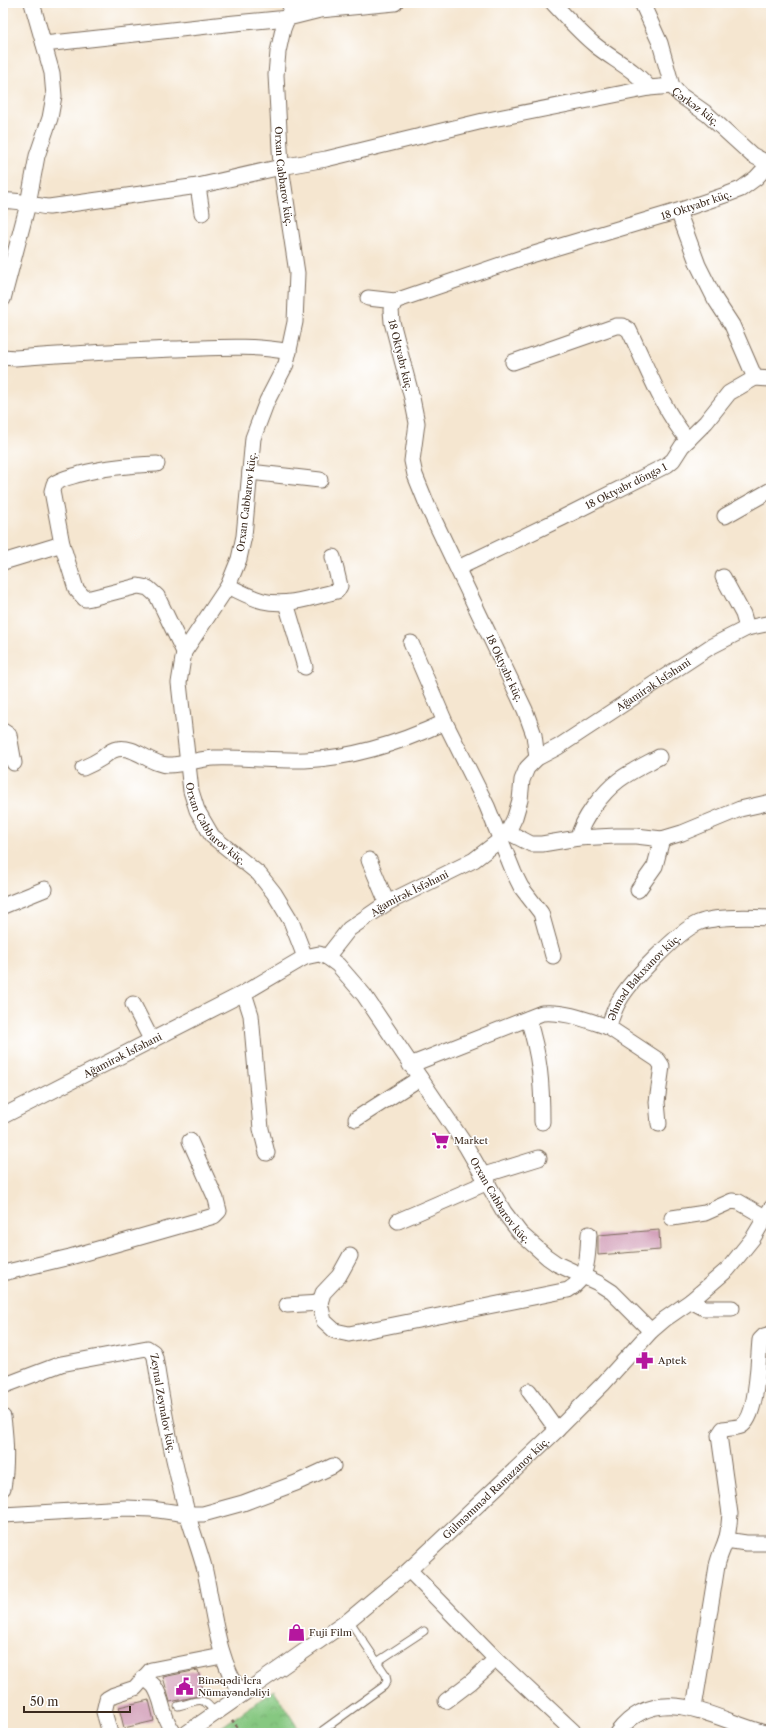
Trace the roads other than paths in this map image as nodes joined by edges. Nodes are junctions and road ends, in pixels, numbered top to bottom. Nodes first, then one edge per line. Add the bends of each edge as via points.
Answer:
1 (32, 3) edge
2 (293, 3) edge
3 (395, 3) edge
4 (553, 3) edge
5 (642, 3) edge
6 (288, 18) junction
7 (44, 44) junction
8 (672, 86) junction
9 (648, 88) junction
10 (770, 165) edge
11 (281, 167) junction
12 (198, 186) junction
13 (3, 201) edge
14 (28, 204) junction
15 (678, 211) junction
16 (202, 213) dead end
17 (368, 298) dead end
18 (3, 299) edge
19 (395, 301) junction
20 (289, 352) junction
21 (3, 357) edge
22 (514, 362) dead end
23 (755, 378) junction
24 (771, 379) edge
25 (688, 440) junction
26 (157, 464) dead end
27 (250, 472) junction
28 (320, 480) dead end
29 (771, 490) edge
30 (725, 516) dead end
31 (62, 544) junction
32 (333, 557) dead end
33 (3, 562) edge
34 (458, 568) junction
35 (723, 577) dead end
36 (228, 586) junction
37 (286, 603) junction
38 (771, 623) edge
39 (747, 628) junction
40 (411, 644) dead end
41 (184, 652) junction
42 (305, 667) dead end
43 (445, 722) junction
44 (3, 731) edge
45 (660, 756) dead end
46 (537, 758) junction
47 (187, 762) junction
48 (14, 763) dead end
49 (83, 768) dead end
50 (771, 802) edge
51 (504, 836) junction
52 (578, 838) junction
53 (662, 839) junction
54 (369, 860) dead end
55 (45, 889) dead end
56 (638, 890) dead end
57 (387, 903) junction
58 (3, 906) edge
59 (771, 918) edge
60 (552, 956) dead end
61 (305, 957) junction
62 (327, 957) junction
63 (244, 993) junction
64 (133, 1004) dead end
65 (528, 1019) junction
66 (608, 1027) junction
67 (152, 1041) junction
68 (410, 1065) junction
69 (420, 1078) junction
70 (3, 1116) edge
71 (356, 1119) dead end
72 (542, 1122) dead end
73 (660, 1124) dead end
74 (190, 1141) dead end
75 (268, 1153) dead end
76 (539, 1158) dead end
77 (486, 1179) junction
78 (768, 1213) edge
79 (672, 1218) dead end
80 (398, 1221) dead end
81 (589, 1234) dead end
82 (350, 1256) dead end
83 (3, 1274) edge
84 (583, 1277) junction
85 (691, 1301) junction
86 (320, 1303) junction
87 (287, 1306) dead end
88 (732, 1308) dead end
89 (651, 1331) junction
90 (771, 1334) edge
91 (3, 1386) edge
92 (529, 1390) dead end
93 (3, 1417) edge
94 (557, 1430) junction
95 (333, 1466) dead end
96 (3, 1488) edge
97 (187, 1514) junction
98 (3, 1515) edge
99 (726, 1540) junction
100 (771, 1543) edge
101 (409, 1570) junction
102 (349, 1620) junction
103 (424, 1631) dead end
104 (222, 1656) junction
105 (496, 1659) junction
106 (377, 1662) junction
107 (144, 1677) junction
108 (241, 1694) junction
109 (446, 1702) dead end
110 (178, 1706) dead end
111 (694, 1708) junction
112 (215, 1713) junction
113 (323, 1730) dead end
114 (110, 1733) edge
115 (174, 1733) edge
116 (187, 1733) edge
117 (575, 1733) edge
118 (618, 1733) edge
119 (765, 1733) edge

1 - 7 street
2 - 6 street, Orxan Cabbarov küç.
3 - 6 street via 320,10
4 - 9 street via 578,30 596,46 637,74
5 - 8 street, Çərkəz küç. via 660,43
6 - 7 street
6 - 11 street, Orxan Cabbarov küç. via 278,52 276,75
7 - 14 street via 52,73 54,96 50,118 37,156
8 - 9 street
8 - 10 street, Çərkəz küç. via 742,147
9 - 11 street via 483,121 326,159
10 - 15 street, 18 Oktyabr küç. via 741,189
11 - 12 street
11 - 20 street, Orxan Cabbarov küç. via 296,273 295,322
12 - 14 street via 62,206
12 - 16 street
13 - 14 street
14 - 18 street
15 - 19 street, 18 Oktyabr küç. via 521,258
15 - 23 street via 698,265 732,325
17 - 19 street
19 - 34 street, 18 Oktyabr küç. via 391,310 392,322 417,423 412,461 415,475
20 - 21 street via 242,346
20 - 27 street, Orxan Cabbarov küç. via 253,438
22 - 25 street via 616,326 623,326 630,330 667,408
23 - 24 street
23 - 25 street, 18 Oktyabr döngə 1 via 729,393
25 - 34 street, 18 Oktyabr döngə 1 via 668,465
26 - 31 street via 94,470 59,480 54,484 52,491
27 - 28 street
27 - 36 street, Orxan Cabbarov küç. via 240,559
29 - 30 street
31 - 33 street
31 - 41 street via 76,589 80,594 86,599 138,586 148,588 157,596
32 - 37 street via 340,586 337,591
34 - 46 street, 18 Oktyabr küç. via 525,710 534,735
35 - 39 street via 743,614
36 - 37 street via 262,601
36 - 41 street, Orxan Cabbarov küç.
37 - 42 street
38 - 39 street, Ağamirək İsfəhani
39 - 46 street, Ağamirək İsfəhani via 710,647 558,747
40 - 43 street
41 - 47 street, Orxan Cabbarov küç. via 179,683
43 - 47 street via 384,745 339,756 306,760 215,758
43 - 51 street
44 - 48 street via 9,735
45 - 52 street via 619,780 586,817
46 - 51 street, Ağamirək İsfəhani via 522,780 515,817
47 - 49 street via 166,765 151,761 128,749 118,748
47 - 61 street, Orxan Cabbarov küç. via 190,791 212,836 259,874 274,893 291,922
50 - 53 street via 740,809
51 - 52 street via 531,844
51 - 57 street, Ağamirək İsfəhani via 474,860
51 - 60 street via 521,886 540,913
52 - 53 street via 636,836
53 - 56 street via 655,866
54 - 57 street
55 - 58 street
57 - 62 street, Ağamirək İsfəhani via 349,929
59 - 66 street, Əhməd Bakıxanov küç. via 716,919 700,922 686,929 640,974 619,1000
61 - 62 street, Ağamirək İsfəhani via 319,954
61 - 63 street, Ağamirək İsfəhani
62 - 68 street, Orxan Cabbarov küç. via 364,995
63 - 67 street, Ağamirək İsfəhani
63 - 75 street via 251,1015 261,1129
64 - 67 street
65 - 66 street, Əhməd Bakıxanov küç. via 542,1013 553,1012 568,1014
65 - 68 street, Əhməd Bakıxanov küç.
65 - 72 street via 536,1045 542,1089
66 - 73 street via 658,1060 662,1066 657,1102
67 - 70 street, Ağamirək İsfəhani
68 - 69 street, Orxan Cabbarov küç.
69 - 71 street
69 - 77 street, Orxan Cabbarov küç.
74 - 83 street via 216,1199 219,1211 214,1216 70,1258
76 - 77 street
77 - 80 street
77 - 84 street, Orxan Cabbarov küç. via 504,1212 520,1234 547,1257
78 - 79 street via 732,1201 704,1213
78 - 85 street, Gülməmməd Ramazanov küç. via 728,1269
81 - 84 street
82 - 86 street via 339,1276 323,1293
84 - 86 street via 568,1290 349,1334 335,1331 324,1321
84 - 89 street, Orxan Cabbarov küç. via 612,1292
85 - 88 street via 704,1308
85 - 89 street, Gülməmməd Ramazanov küç.
86 - 87 street
89 - 94 street, Gülməmməd Ramazanov küç.
90 - 99 street via 760,1340 754,1407 748,1420 742,1425 723,1430 719,1435 730,1514
91 - 97 street, Zeynal Zeynalov küç. via 61,1364 147,1348 153,1352 173,1458
92 - 94 street
93 - 96 street via 6,1440
94 - 101 street, Gülməmməd Ramazanov küç.
95 - 97 street via 243,1503 203,1514
97 - 98 street via 158,1509 126,1508
97 - 104 street, Zeynal Zeynalov küç. via 201,1556
99 - 100 street
99 - 111 street via 720,1551 717,1566
101 - 102 street, Gülməmməd Ramazanov küç.
101 - 105 street
102 - 106 lane
102 - 108 street, Gülməmməd Ramazanov küç.
103 - 106 lane
104 - 107 street via 150,1670
104 - 108 street, Zeynal Zeynalov küç.
105 - 109 street
105 - 117 street
106 - 113 lane via 386,1676 384,1686
107 - 114 street via 135,1688 107,1699 104,1712
107 - 115 street via 159,1696 164,1716
108 - 112 street, Gülməmməd Ramazanov küç.
110 - 112 lane via 202,1700 207,1702
111 - 118 street via 674,1705 648,1710 630,1719
111 - 119 street
112 - 116 street, Gülməmməd Ramazanov küç.

